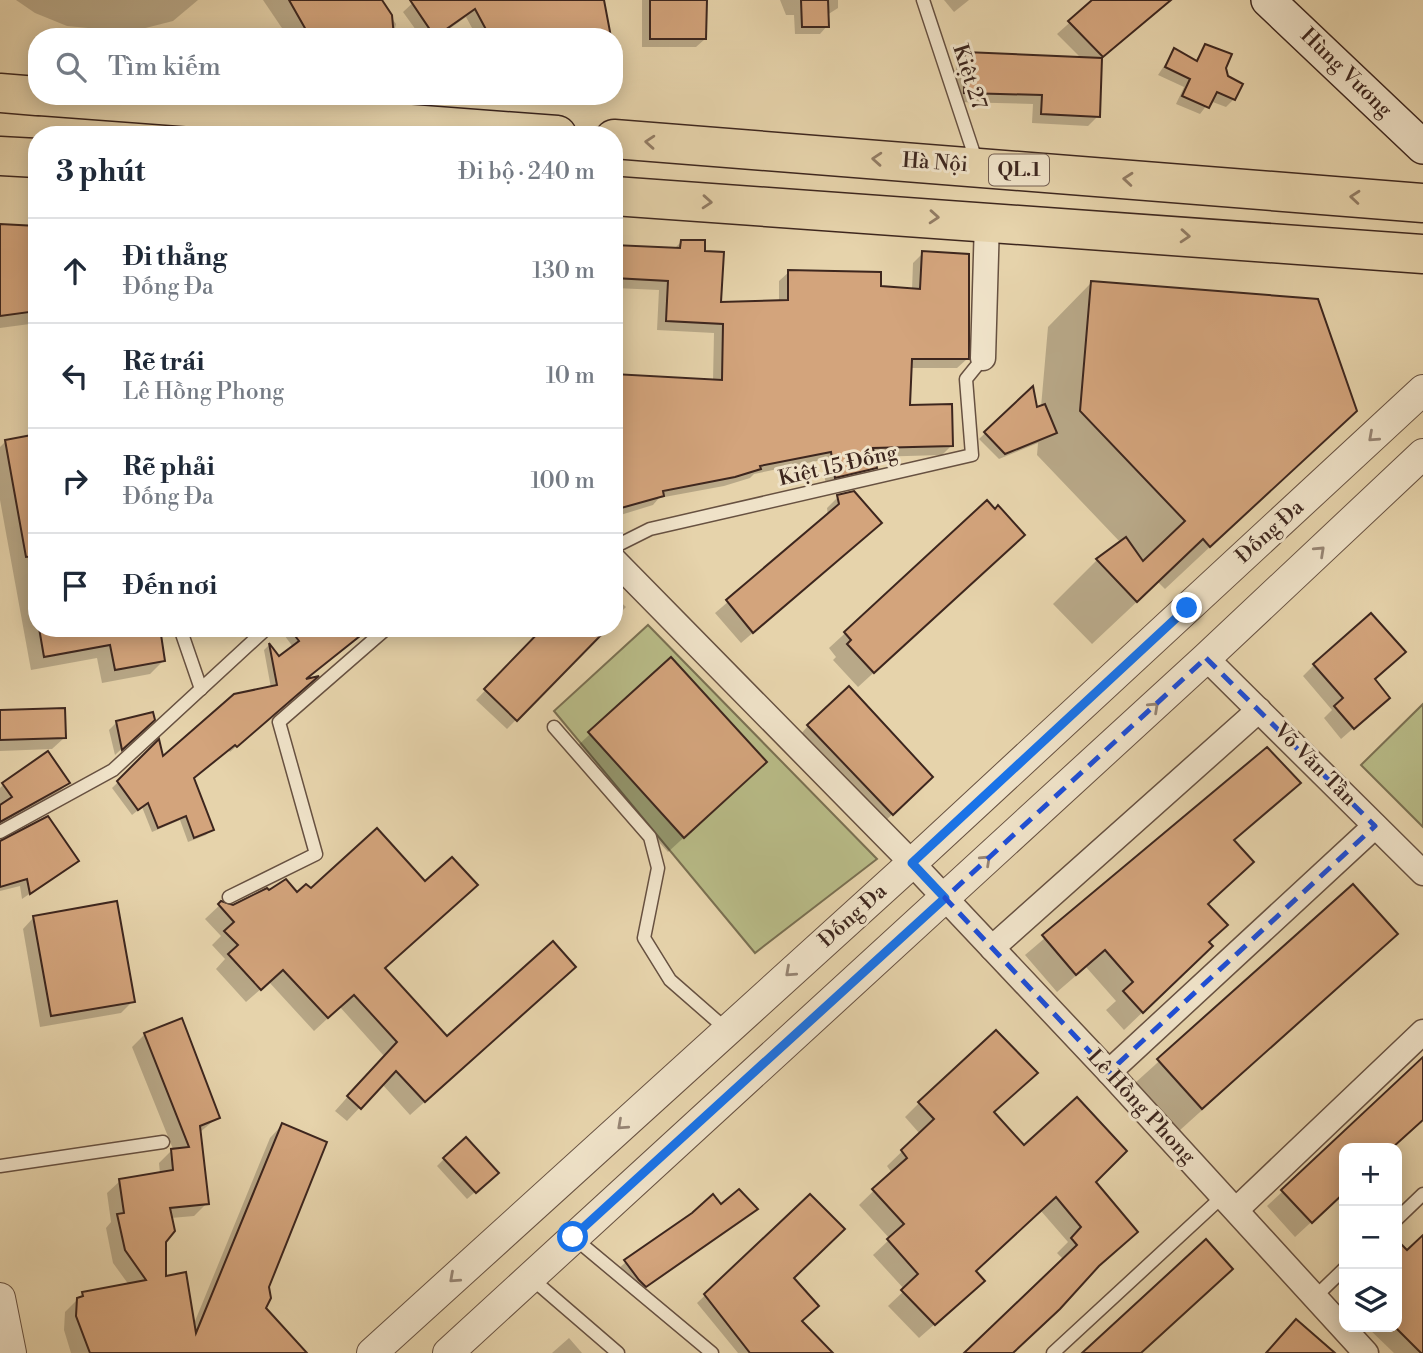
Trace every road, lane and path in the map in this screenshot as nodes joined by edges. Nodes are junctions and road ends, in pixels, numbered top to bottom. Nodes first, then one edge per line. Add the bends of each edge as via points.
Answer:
1 (923, 0) edge
2 (1268, 0) edge
3 (0, 93) edge
4 (28, 95) edge
5 (158, 105) edge
6 (437, 126) edge
7 (623, 140) edge
8 (1423, 147) edge
9 (0, 156) edge
10 (28, 158) edge
11 (979, 166) junction
12 (623, 197) edge
13 (1423, 203) edge
14 (987, 221) junction
15 (1423, 254) edge
16 (983, 358) joint
17 (1423, 390) edge
18 (1423, 454) edge
19 (623, 542) edge
20 (623, 569) edge
21 (183, 637) edge
22 (257, 637) edge
23 (377, 637) edge
24 (1206, 658) junction
25 (201, 689) junction
26 (1259, 710) junction
27 (554, 727) dead end
28 (1375, 826) junction
29 (0, 832) edge
30 (912, 863) junction
31 (1423, 873) edge
32 (229, 897) dead end
33 (945, 898) junction
34 (992, 948) junction
35 (726, 1029) junction
36 (1423, 1032) edge
37 (1109, 1072) junction
38 (163, 1142) dead end
39 (0, 1166) edge
40 (1423, 1194) edge
41 (1230, 1203) junction
42 (1402, 1214) edge
43 (573, 1237) junction
44 (1339, 1274) edge
45 (530, 1277) junction
46 (1315, 1297) junction
47 (0, 1298) edge
48 (11, 1353) edge
49 (372, 1353) edge
50 (448, 1353) edge
51 (618, 1353) edge
52 (712, 1353) edge
53 (1053, 1353) edge
54 (1366, 1353) edge

1 - 11 lane, Kiệt 27
2 - 8 main road, Hùng Vương
3 - 4 main road
5 - 6 main road
11 -> 7 main road, Hà Nội / QL.1
9 - 10 main road
13 -> 11 main road, Hà Nội / QL.1
12 -> 14 main road
14 -> 15 main road
14 - 16 street
16 - 19 lane, Kiệt 15 Đống via 966,379 972,455 650,529
17 -> 30 street, Đống Đa
24 -> 18 street
20 - 30 street, Lê Hồng Phong
21 - 25 lane
22 - 25 lane
23 - 32 lane via 279,722 316,855
24 - 26 street, Võ Văn Tần
33 -> 24 street
25 - 29 lane via 113,770
26 - 28 street, Võ Văn Tần
26 - 34 street
27 - 35 lane via 650,837 658,868 644,939 670,980
28 - 31 street, Võ Văn Tần
28 - 37 street
30 - 33 street, Lê Hồng Phong
30 -> 35 street, Đống Đa
33 - 34 street, Lê Hồng Phong
33 - 43 street
34 - 37 street, Lê Hồng Phong
35 -> 49 street, Đống Đa
36 - 41 street
37 - 41 street, Lê Hồng Phong
38 - 39 lane
40 - 42 lane
41 - 46 street, Lê Hồng Phong
41 - 53 lane
43 - 45 street
43 - 52 lane
44 - 46 lane
45 - 50 street
45 - 51 lane
46 - 54 street, Lê Hồng Phong
47 - 48 street

